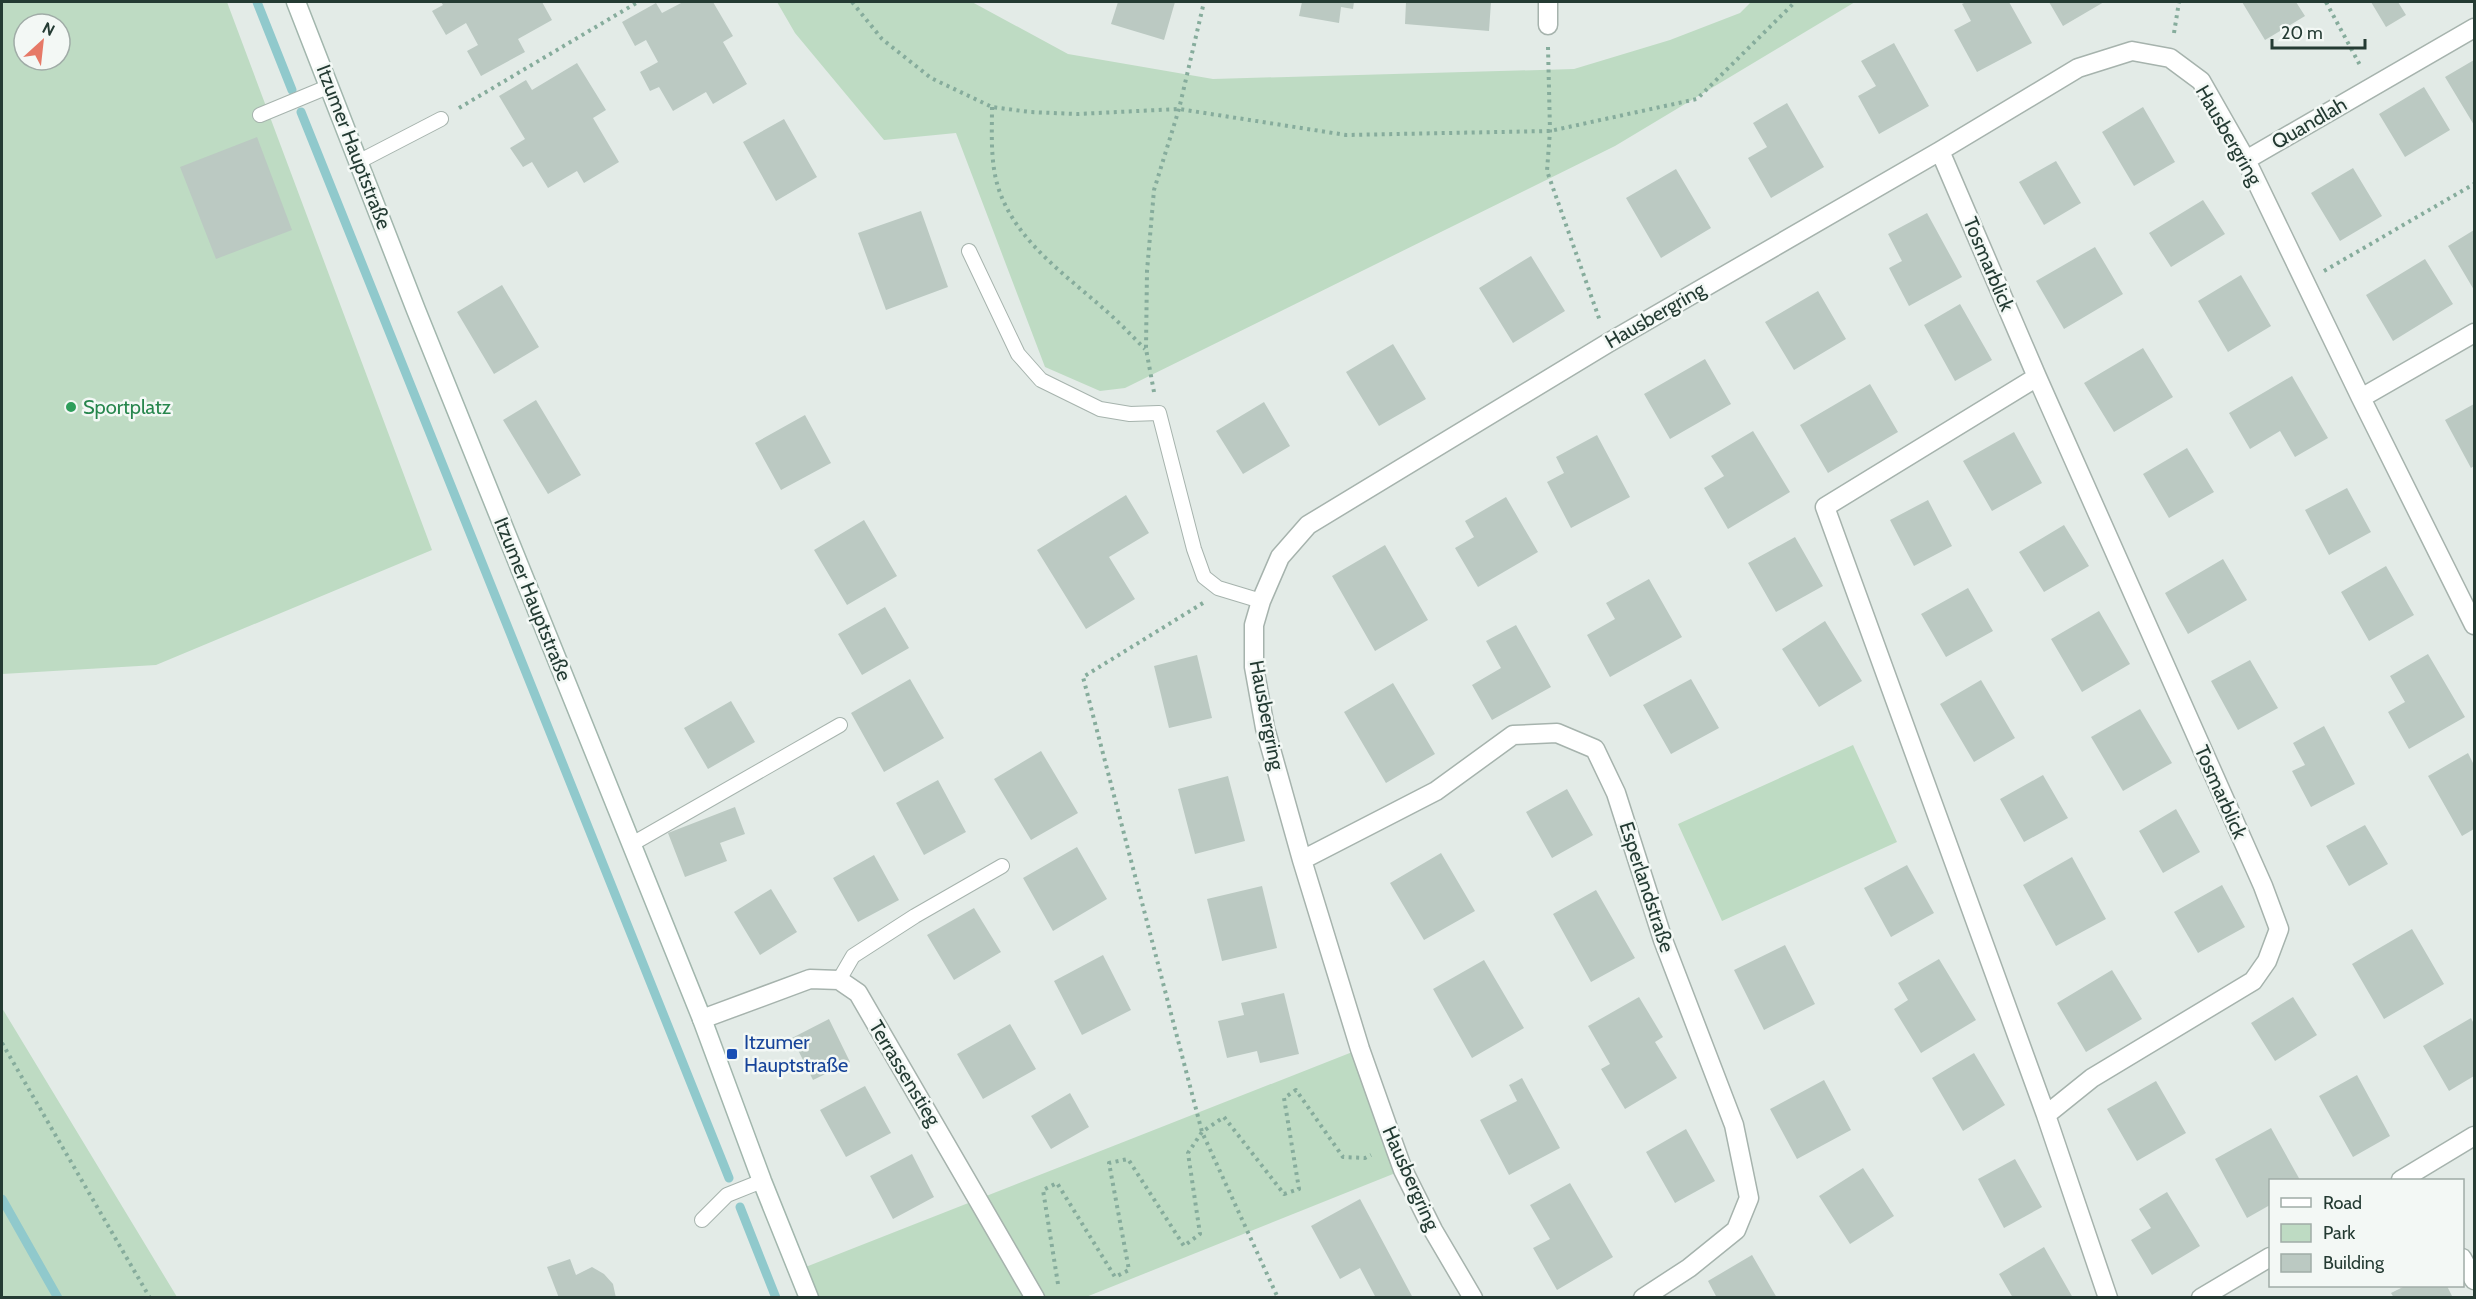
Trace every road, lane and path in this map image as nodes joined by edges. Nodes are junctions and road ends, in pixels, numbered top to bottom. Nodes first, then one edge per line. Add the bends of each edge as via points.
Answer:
1 (296, 2) edge
2 (638, 2) edge
3 (852, 2) edge
4 (1204, 2) edge
5 (1548, 2) edge
6 (1795, 2) edge
7 (2179, 2) edge
8 (2326, 2) edge
9 (1548, 25) joint
10 (2475, 28) edge
11 (2170, 58) junction
12 (330, 86) junction
13 (2372, 87) junction
14 (992, 107) junction
15 (1179, 110) junction
16 (260, 115) dead end
17 (441, 119) joint
18 (1550, 131) junction
19 (1940, 152) junction
20 (2246, 160) junction
21 (360, 161) junction
22 (2475, 184) edge
23 (969, 251) dead end
24 (2304, 282) junction
25 (2475, 333) edge
26 (1608, 343) junction
27 (1146, 349) junction
28 (2037, 377) junction
29 (2361, 398) junction
30 (1159, 413) junction
31 (1218, 588) junction
32 (1261, 601) junction
33 (2475, 626) edge
34 (840, 725) dead end
35 (632, 844) junction
36 (1302, 860) junction
37 (1002, 866) dead end
38 (839, 980) junction
39 (702, 1019) junction
40 (2, 1043) edge
41 (2046, 1115) junction
42 (1203, 1132) junction
43 (2475, 1136) edge
44 (1394, 1145) junction
45 (2412, 1178) edge
46 (762, 1181) junction
47 (702, 1220) dead end
48 (2269, 1258) edge
49 (2464, 1260) edge
50 (2475, 1280) edge
51 (1059, 1295) dead end
52 (150, 1298) edge
53 (809, 1298) edge
54 (1035, 1298) edge
55 (1278, 1298) edge
56 (1473, 1298) edge
57 (1643, 1298) edge
58 (2108, 1298) edge
59 (2201, 1298) edge

1 - 12 street, Itzumer Hauptstraße
2 - 17 path
3 - 14 path via 882,39 931,78
4 - 15 path
5 - 9 street
6 - 18 path via 1697,99
7 - 11 path
8 - 13 path
9 - 18 path
10 - 13 street, Quandlah
11 - 19 street, Hausbergring via 2132,51 2078,68
11 - 20 street, Hausbergring via 2201,81
12 - 16 lane
12 - 21 street, Itzumer Hauptstraße
13 - 20 street, Quandlah
14 - 15 path via 1077,114
14 - 27 path via 992,158 999,190 1011,215 1062,274
15 - 18 path via 1347,135
15 - 27 path via 1154,190
17 - 21 lane
18 - 26 path via 1546,171
19 - 26 street, Hausbergring
19 - 28 street, Tosmarblick
20 - 24 street, Hausbergring
21 - 35 street, Itzumer Hauptstraße
22 - 24 path
23 - 30 lane via 1018,354 1041,380 1100,409
24 - 29 street, Hausbergring
25 - 29 street
26 - 32 street, Hausbergring via 1308,525 1280,557
27 - 30 path
28 - 41 street via 1825,507
28 - 41 street, Tosmarblick via 2279,929 2267,961 2253,981 2092,1078
29 - 33 street, Hausbergring
30 - 31 lane via 1194,549 1204,577
31 - 32 lane
31 - 42 path via 1204,603 1083,677
32 - 36 street, Hausbergring via 1254,625 1254,667 1265,728
34 - 35 lane
35 - 39 street, Itzumer Hauptstraße
36 - 44 street, Hausbergring
36 - 57 street, Esperlandstraße via 1436,791 1513,735 1557,733 1595,749 1616,793 1663,940 1734,1125 1749,1198 1736,1230
37 - 38 lane via 853,956
38 - 39 street via 810,979
38 - 54 street, Terrassenstieg via 858,993
39 - 46 street, Itzumer Hauptstraße
40 - 52 path
41 - 58 street
42 - 44 path via 1224,1117 1284,1194 1299,1189 1284,1098 1296,1090 1343,1157 1365,1158
42 - 51 path via 1188,1153 1200,1234 1184,1246 1128,1159 1109,1163 1129,1270 1115,1277 1057,1183 1043,1190
42 - 55 path
43 - 45 street
44 - 56 street, Hausbergring via 1433,1230
46 - 47 lane via 727,1195
46 - 53 street, Itzumer Hauptstraße
48 - 59 street
49 - 50 street

